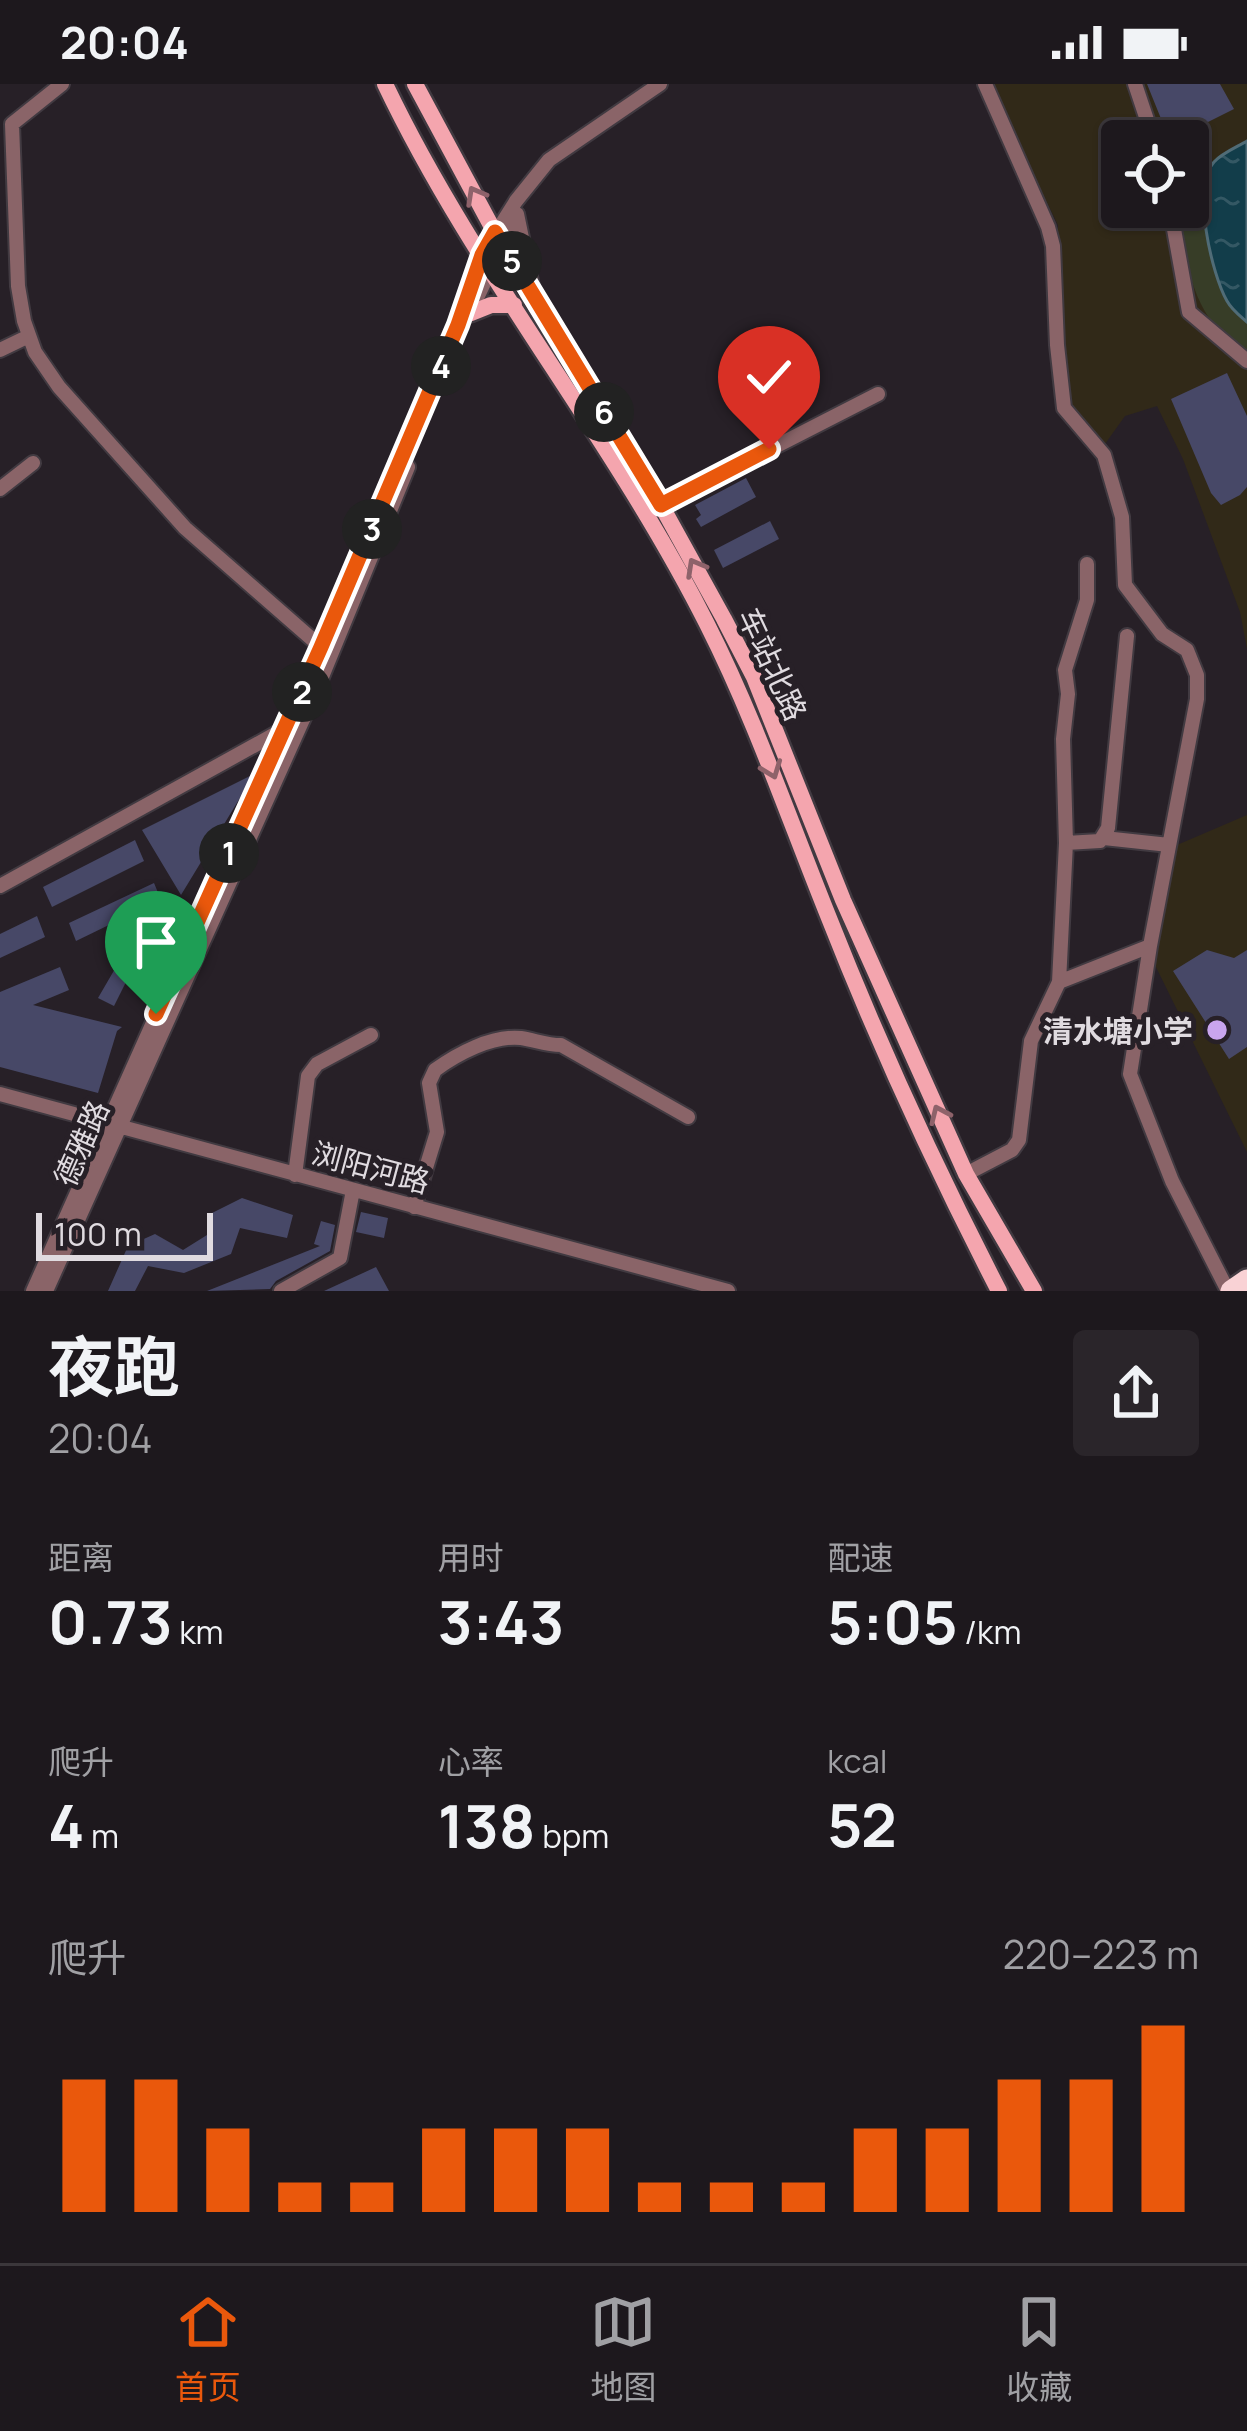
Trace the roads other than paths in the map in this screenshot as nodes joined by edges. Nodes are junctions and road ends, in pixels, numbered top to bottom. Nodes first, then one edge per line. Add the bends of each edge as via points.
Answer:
1 (62, 84) edge
2 (385, 84) edge
3 (415, 84) edge
4 (660, 84) edge
5 (670, 84) edge
6 (985, 84) edge
7 (1135, 84) edge
8 (1147, 120) edge
9 (517, 214) junction
10 (1174, 228) edge
11 (498, 238) junction
12 (486, 261) junction
13 (534, 296) junction
14 (514, 305) junction
15 (470, 313) junction
16 (29, 336) junction
17 (0, 350) edge
18 (1247, 361) edge
19 (878, 394) dead end
20 (33, 463) dead end
21 (0, 489) edge
22 (661, 505) junction
23 (1087, 564) dead end
24 (1127, 636) dead end
25 (321, 647) junction
26 (286, 728) junction
27 (1105, 838) junction
28 (1066, 843) junction
29 (1169, 845) junction
30 (0, 886) edge
31 (1150, 946) junction
32 (1059, 982) junction
33 (371, 1035) dead end
34 (0, 1094) edge
35 (688, 1118) dead end
36 (111, 1126) junction
37 (295, 1174) junction
38 (966, 1174) junction
39 (353, 1190) junction
40 (414, 1207) junction
41 (1247, 1280) edge
42 (682, 1285) edge
43 (33, 1291) edge
44 (46, 1291) edge
45 (280, 1291) edge
46 (728, 1291) edge
47 (999, 1291) edge
48 (1034, 1291) edge
49 (1230, 1291) edge

1 - 16 street via 12,124 18,286
2 - 12 main road, 车站北路
11 -> 3 main road, 车站北路
4 - 11 street, 德雅路 via 549,160
5 - 9 street, 德雅路 via 553,165
6 - 29 street via 1048,227 1064,408 1104,455 1121,517 1125,585 1162,634 1187,650 1197,675
7 - 8 street
9 - 11 street, 德雅路
9 - 13 street
10 - 18 street via 1189,312
11 - 12 street, 德雅路
11 - 13 main road, 车站北路
12 - 14 main road, 车站北路
12 - 15 street, 德雅路
12 - 25 street, 德雅路
13 - 22 main road, 车站北路
14 - 15 main road
14 -> 47 main road, 车站北路 via 705,619 938,1174
15 - 36 street, 德雅路 via 319,684
16 - 17 street
16 - 25 street via 59,388 185,528
19 - 22 street
20 - 21 street
38 -> 22 main road, 车站北路 via 754,677
23 - 28 street via 1088,600 1065,662
24 - 27 street
25 - 26 street, 德雅路
26 - 30 street
26 - 36 street, 德雅路
27 - 28 street
27 - 29 street
28 - 32 street
29 - 31 street
31 - 32 street
31 - 49 street via 1130,1074 1172,1181
32 - 38 street via 1031,1041 1018,1140
33 - 37 street via 308,1076
34 - 36 street, 浏阳河路
35 - 40 street via 561,1046 494,1041 435,1070 429,1083 437,1132
36 - 37 street, 浏阳河路
36 - 43 street
36 - 44 street, 德雅路
37 - 39 street, 浏阳河路
38 - 48 main road, 车站北路
39 - 40 street, 浏阳河路
39 - 45 street via 340,1258
40 - 42 street, 浏阳河路
41 - 49 highway
42 - 46 street, 浏阳河路

